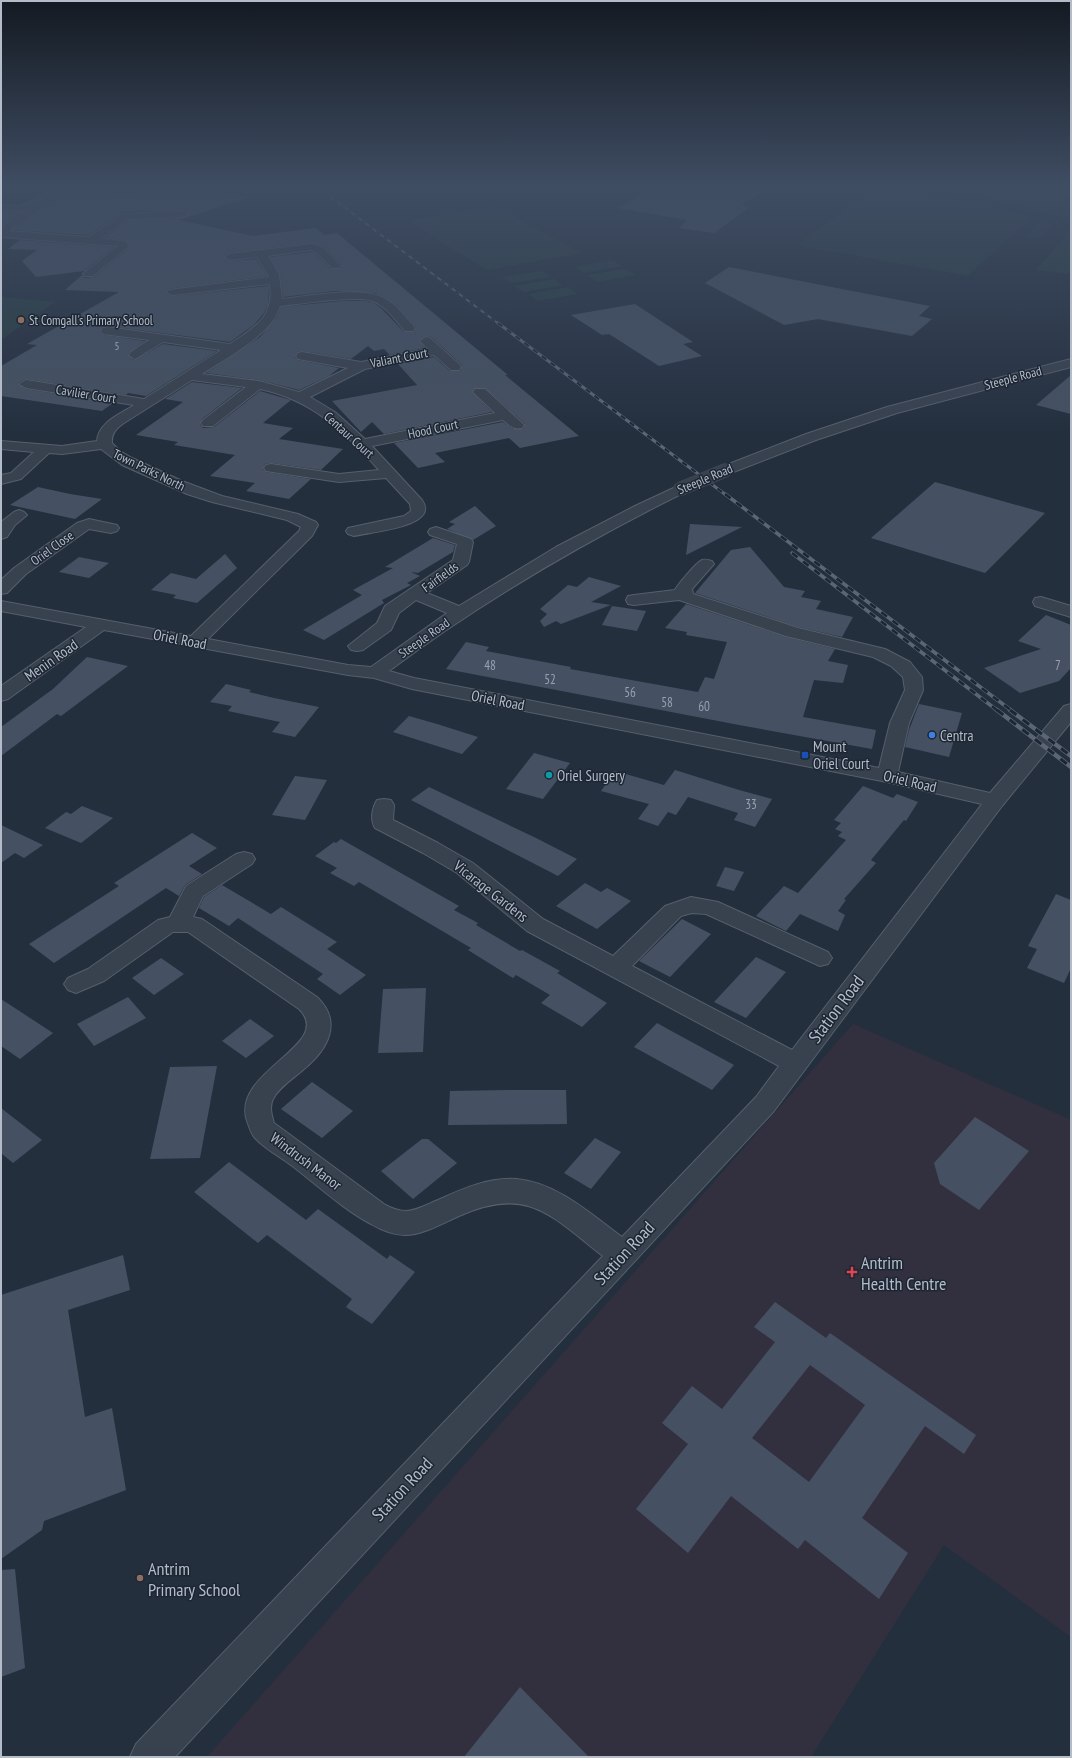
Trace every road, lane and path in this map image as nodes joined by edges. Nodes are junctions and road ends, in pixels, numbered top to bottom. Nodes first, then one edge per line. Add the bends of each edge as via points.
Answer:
1 (94, 270) edge
2 (271, 270) edge
3 (89, 274) dead end
4 (275, 280) junction
5 (173, 292) dead end
6 (277, 303) junction
7 (409, 328) dead end
8 (107, 331) dead end
9 (161, 338) junction
10 (423, 338) dead end
11 (232, 348) junction
12 (436, 351) junction
13 (135, 355) dead end
14 (302, 356) dead end
15 (1071, 364) edge
16 (361, 366) junction
17 (454, 367) dead end
18 (191, 376) junction
19 (26, 384) dead end
20 (256, 386) junction
21 (480, 392) dead end
22 (300, 397) junction
23 (146, 404) junction
24 (505, 415) junction
25 (208, 423) dead end
26 (517, 425) dead end
27 (105, 444) junction
28 (361, 444) junction
29 (1, 445) edge
30 (44, 450) junction
31 (271, 468) dead end
32 (389, 473) junction
33 (1, 480) edge
34 (19, 515) dead end
35 (111, 528) dead end
36 (354, 531) dead end
37 (436, 532) dead end
38 (1, 534) edge
39 (706, 564) dead end
40 (1, 589) edge
41 (416, 594) junction
42 (684, 594) junction
43 (634, 600) dead end
44 (1041, 602) dead end
45 (1, 606) edge
46 (460, 612) junction
47 (1071, 612) edge
48 (101, 624) junction
49 (195, 642) junction
50 (357, 646) dead end
51 (375, 673) junction
52 (1, 695) edge
53 (1067, 714) edge
54 (887, 776) junction
55 (995, 801) junction
56 (384, 805) dead end
57 (244, 859) dead end
58 (180, 923) junction
59 (820, 958) dead end
60 (616, 968) junction
61 (76, 984) dead end
62 (795, 1063) junction
63 (623, 1254) junction
64 (148, 1757) edge

1 - 3 street
2 - 4 street
4 - 5 street via 224,280
4 - 6 street
6 - 7 street via 372,297 380,300
6 - 11 street, Town Parks North via 266,323
8 - 9 street
9 - 11 street
9 - 13 street
10 - 12 street, Valiant Court
11 - 18 street, Town Parks North
12 - 16 street, Valiant Court
12 - 17 street, Valiant Court
14 - 16 street, Valiant Court
15 - 46 street, Steeple Road, bridge via 892,410 811,437 726,470 624,516 556,553
16 - 22 street, Valiant Court
18 - 20 street, Centaur Court
18 - 23 street, Town Parks North
19 - 23 street, Cavilier Court
20 - 22 street, Centaur Court
20 - 25 street
21 - 24 street
22 - 28 street, Centaur Court via 335,420
23 - 27 street, Town Parks North via 110,428 105,434
24 - 26 street
24 - 28 street, Hood Court
27 - 30 street via 72,450
27 - 49 street, Town Parks North via 113,453 125,460 193,491 293,518 310,526 306,533
28 - 32 street, Centaur Court
29 - 30 street
30 - 33 street via 16,476
31 - 32 street via 339,478
32 - 36 street, Centaur Court via 417,503 418,513 409,520
34 - 38 street via 9,522
35 - 40 street, Oriel Close via 89,524 83,526 20,571
37 - 41 street, Fairfields via 465,542 461,562
39 - 42 street via 684,588
41 - 46 street, Fairfields
41 - 50 street, Fairfields via 391,610 385,626
42 - 43 street
42 - 54 street via 692,601 792,632 879,653 899,663 910,675 914,688 902,715
44 - 47 street
45 - 48 street, Oriel Road
46 - 51 street, Steeple Road
48 - 49 street, Oriel Road
48 - 52 street, Menin Road
49 - 51 street, Oriel Road
51 - 54 street, Oriel Road via 412,683
53 - 55 street, Station Road
54 - 55 street, Oriel Road
55 - 62 street, Station Road
56 - 60 street, Vicarage Gardens via 382,823 462,866 496,890 518,912 535,924
57 - 58 street via 194,891
58 - 61 street via 166,926 96,975
58 - 63 street, Windrush Manor via 194,925 318,1012 320,1025 311,1047 267,1087 259,1101 259,1117 264,1130 374,1212 391,1221 406,1223 424,1219 484,1193 529,1193 550,1202
59 - 60 street via 710,907 691,905 673,911
60 - 62 street, Vicarage Gardens
62 - 63 street, Station Road via 765,1104
63 - 64 street, Station Road

